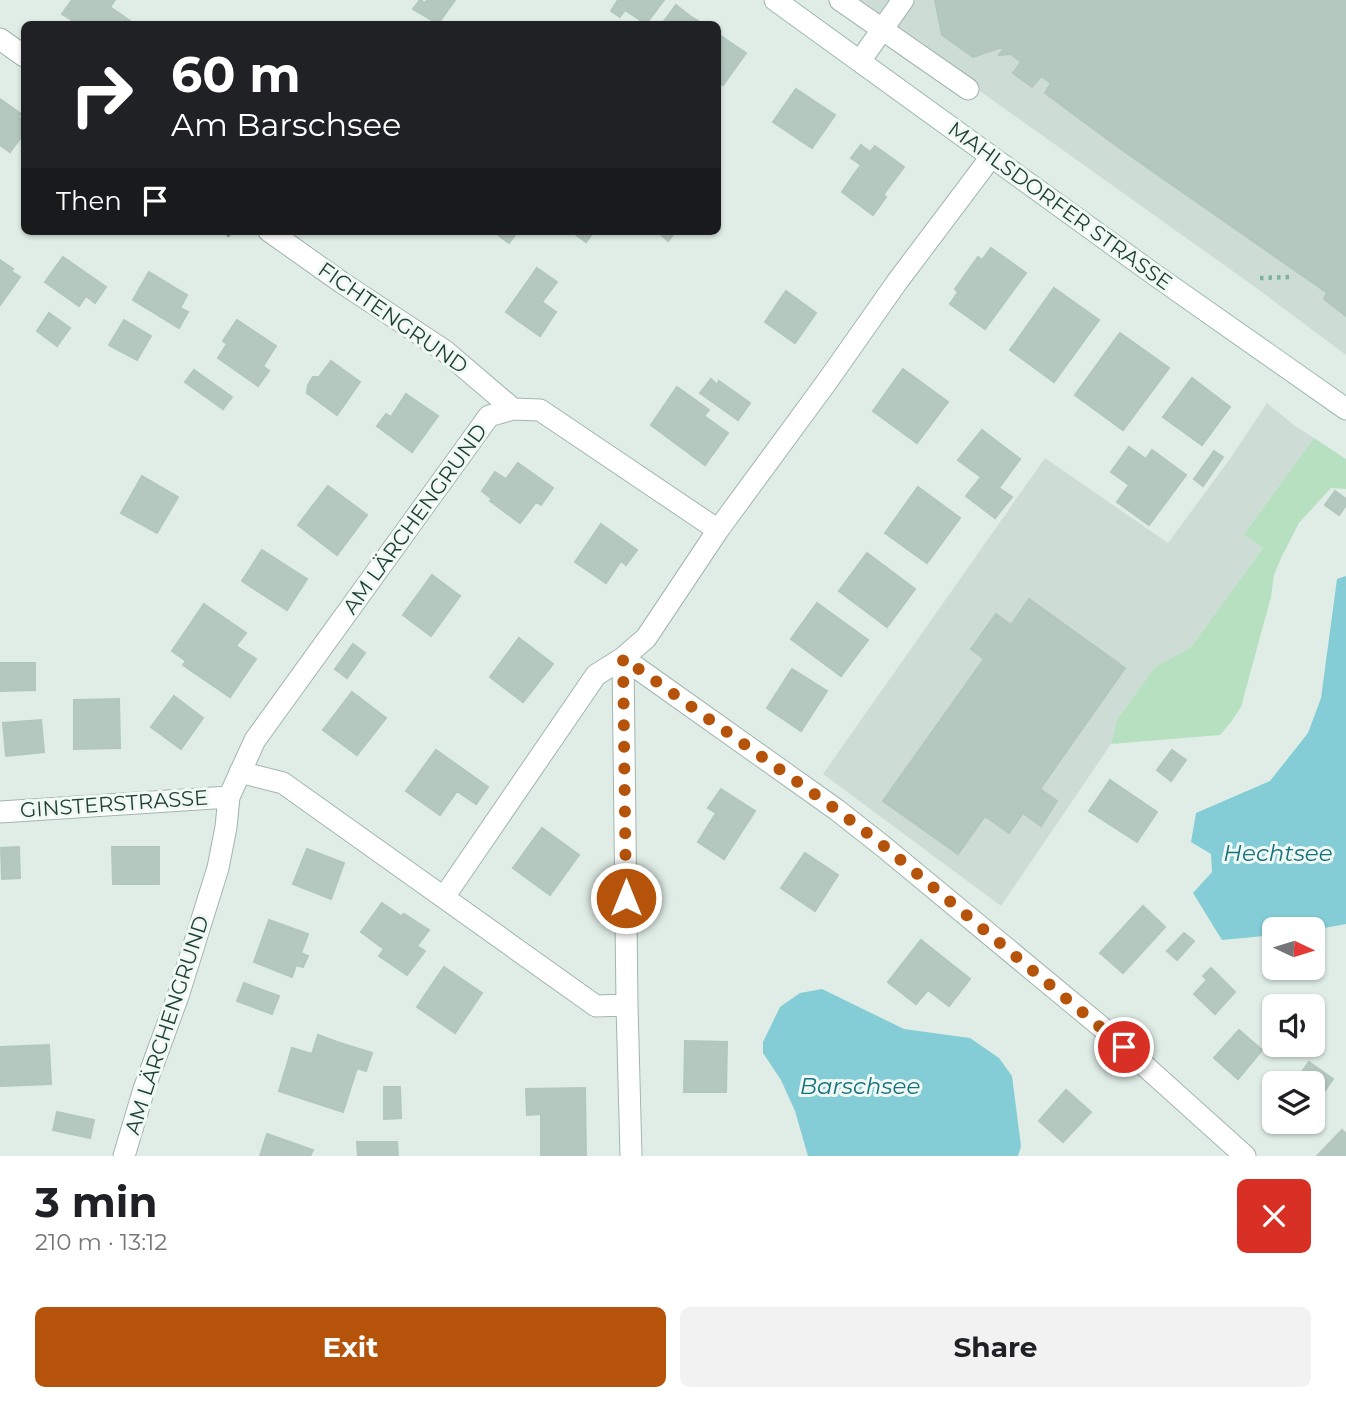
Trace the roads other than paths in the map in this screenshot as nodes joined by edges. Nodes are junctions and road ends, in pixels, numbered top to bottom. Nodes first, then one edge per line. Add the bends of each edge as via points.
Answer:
1 (775, 0) edge
2 (840, 0) edge
3 (903, 0) edge
4 (882, 30) junction
5 (0, 39) edge
6 (21, 54) edge
7 (860, 61) junction
8 (968, 89) dead end
9 (991, 157) junction
10 (275, 235) edge
11 (513, 409) junction
12 (1346, 409) edge
13 (718, 530) junction
14 (623, 658) junction
15 (240, 772) junction
16 (229, 797) junction
17 (0, 811) edge
18 (444, 897) junction
19 (626, 1005) junction
20 (124, 1156) edge
21 (631, 1156) edge
22 (1245, 1156) edge

1 - 7 street, MAHLSDORFER STRASSE
2 - 4 street
3 - 4 street
4 - 7 street
4 - 8 street
5 - 6 street
7 - 9 street, MAHLSDORFER STRASSE
9 - 12 street, MAHLSDORFER STRASSE
9 - 13 street
10 - 11 street, FICHTENGRUND via 445,351
11 - 13 street via 540,410
11 - 15 street, AM LÄRCHENGRUND via 489,416 255,740
13 - 14 street via 646,638
14 - 18 street via 596,675
14 - 19 street
14 - 22 street via 884,846 1105,1030
15 - 16 street, AM LÄRCHENGRUND
15 - 18 street via 283,783
16 - 17 street, GINSTERSTRASSE
16 - 20 street, AM LÄRCHENGRUND via 218,868
18 - 19 street via 596,1006
19 - 21 street

